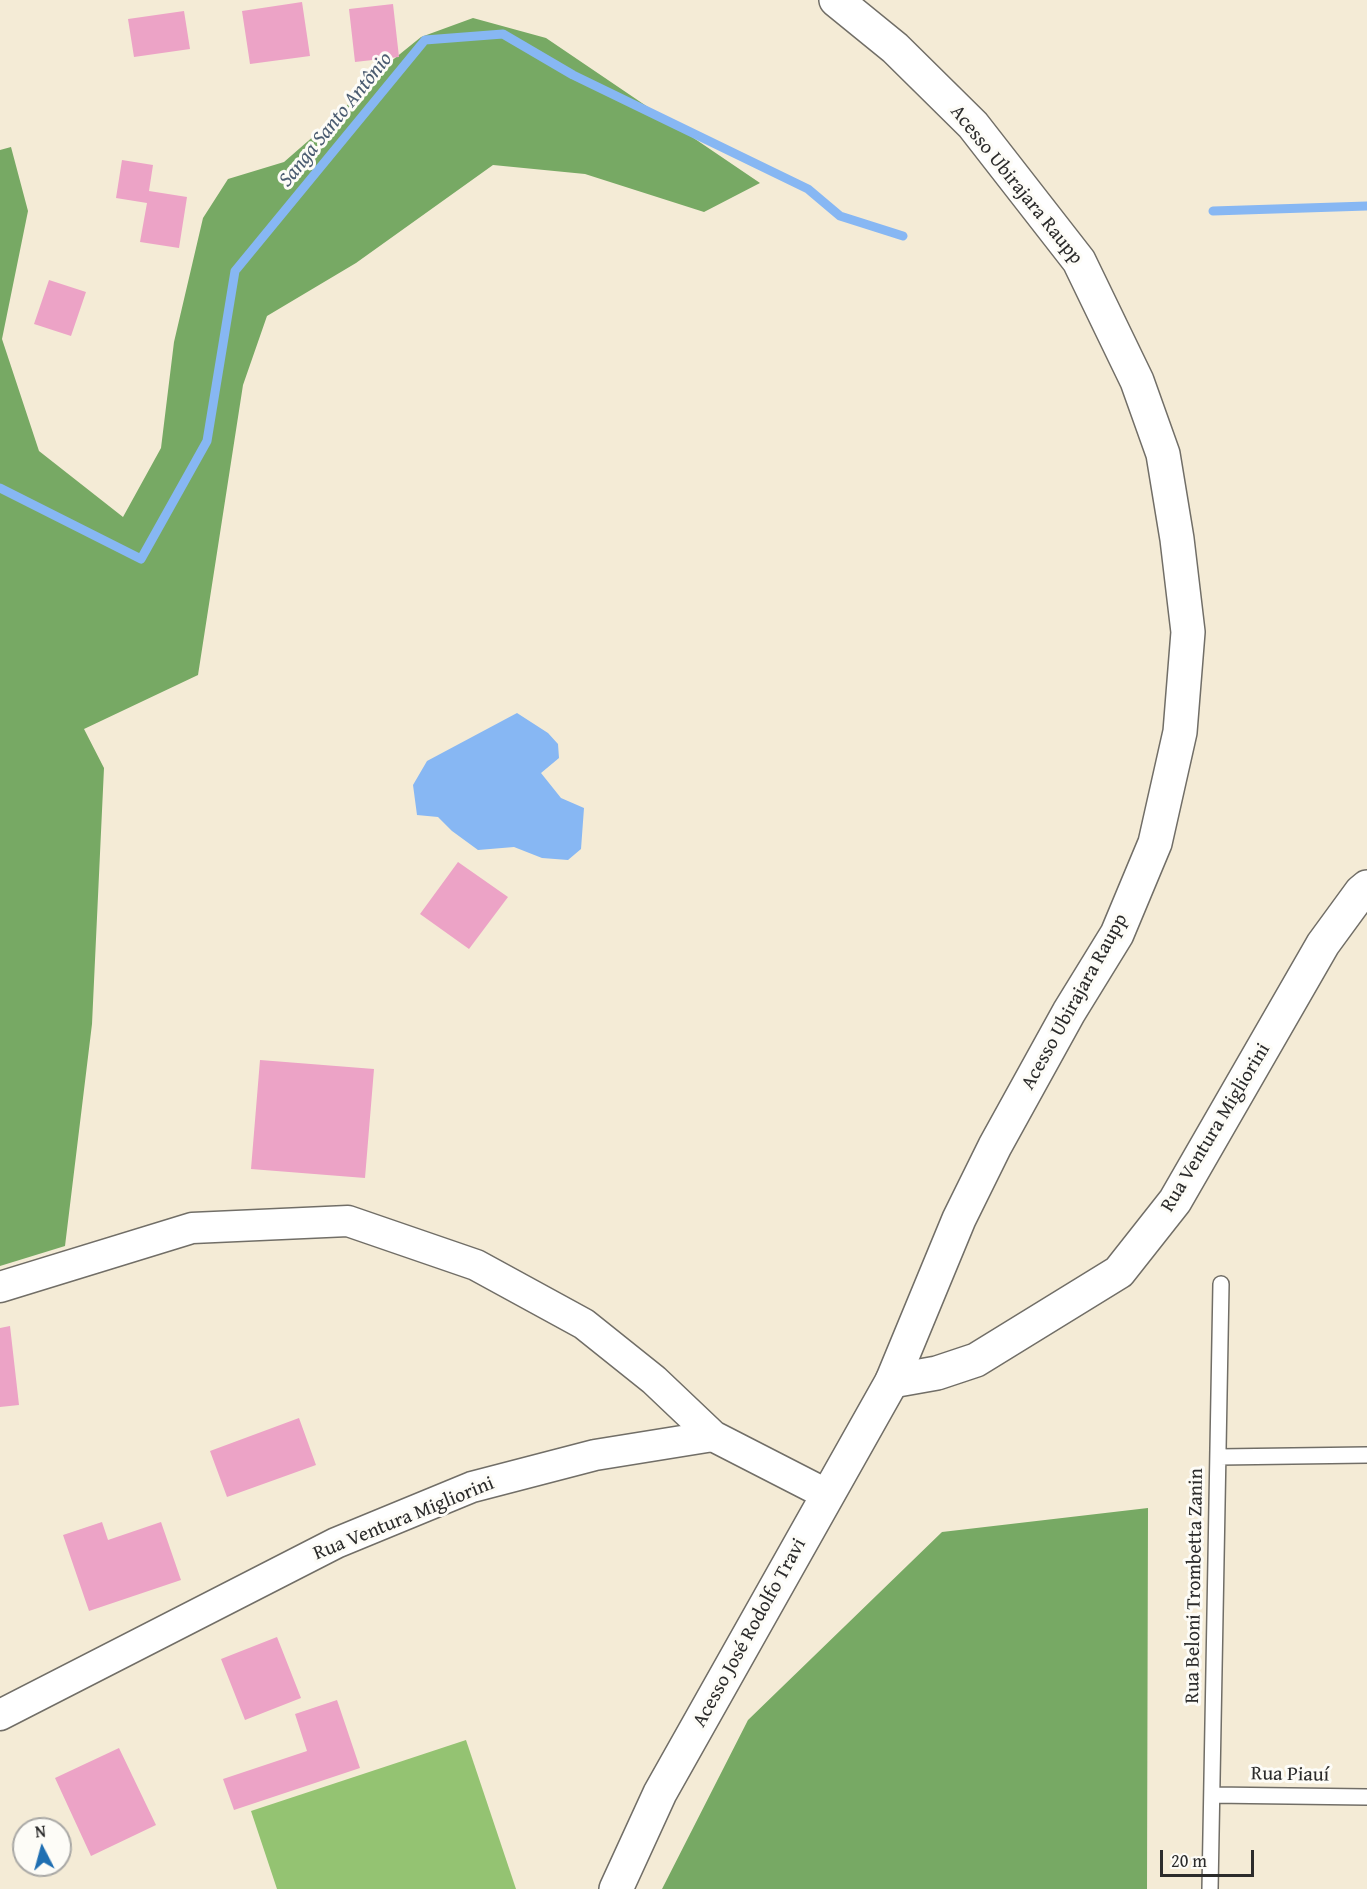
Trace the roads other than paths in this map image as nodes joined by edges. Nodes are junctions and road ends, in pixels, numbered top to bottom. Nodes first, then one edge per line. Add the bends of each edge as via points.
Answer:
1 (836, 0) edge
2 (1367, 887) edge
3 (1221, 1284) dead end
4 (0, 1287) edge
5 (892, 1381) junction
6 (713, 1436) junction
7 (1367, 1455) edge
8 (1219, 1457) junction
9 (828, 1495) junction
10 (0, 1715) edge
11 (1212, 1795) junction
12 (1367, 1797) edge
13 (616, 1889) edge
14 (1210, 1889) edge

1 - 5 main road, Acesso Ubirajara Raupp via 895,48 974,125 1079,261 1137,381 1163,454 1188,632 1180,732 1155,843 1117,934 1069,1012 974,1187
2 - 5 main road, Rua Ventura Migliorini via 1323,944 1175,1201 1119,1272 976,1360 937,1373
3 - 8 lane, Rua Beloni Trombetta Zanin
4 - 6 street via 192,1228 348,1221 476,1265 584,1324 654,1380
5 - 9 main road, Acesso José Rodolfo Travi
6 - 9 street
6 - 10 street, Rua Ventura Migliorini via 595,1455 472,1487 336,1543
7 - 8 lane
8 - 11 lane, Rua Beloni Trombetta Zanin
9 - 13 main road, Acesso José Rodolfo Travi via 660,1793
11 - 12 lane, Rua Piauí
11 - 14 lane, Rua Beloni Trombetta Zanin

